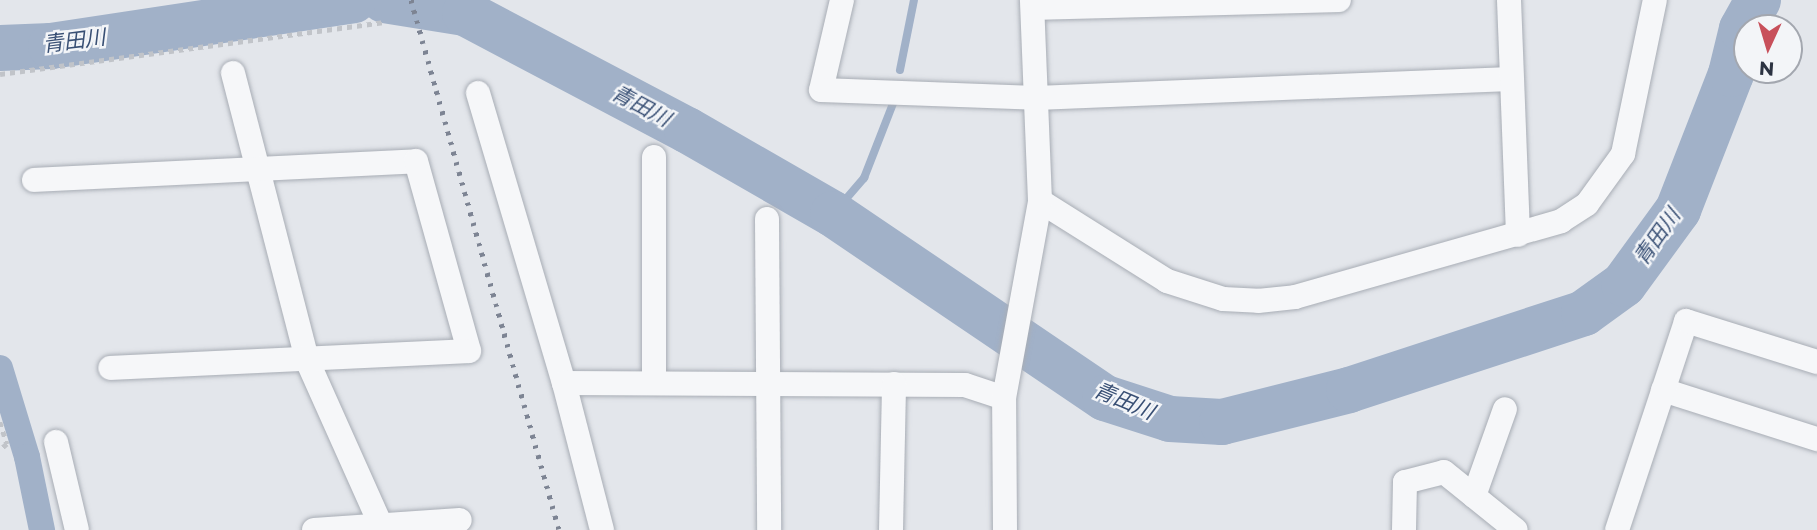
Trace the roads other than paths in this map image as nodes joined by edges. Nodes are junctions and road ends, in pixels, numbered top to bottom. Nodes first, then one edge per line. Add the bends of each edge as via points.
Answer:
1 (842, 0) edge
2 (1339, 0) edge
3 (1509, 0) edge
4 (1655, 0) edge
5 (1032, 4) edge
6 (233, 73) dead end
7 (1511, 79) junction
8 (478, 93) dead end
9 (1036, 99) junction
10 (654, 157) dead end
11 (258, 170) junction
12 (34, 180) dead end
13 (1040, 201) junction
14 (767, 219) dead end
15 (1518, 235) junction
16 (307, 360) junction
17 (1817, 362) edge
18 (110, 368) dead end
19 (564, 383) junction
20 (654, 383) junction
21 (771, 384) junction
22 (894, 384) junction
23 (1663, 390) junction
24 (1004, 398) junction
25 (1505, 409) dead end
26 (1817, 439) edge
27 (56, 442) dead end
28 (1474, 496) junction
29 (460, 520) dead end
30 (382, 528) edge
31 (77, 530) edge
32 (314, 530) edge
33 (602, 530) edge
34 (769, 530) edge
35 (891, 530) edge
36 (1005, 530) edge
37 (1405, 530) edge
38 (1516, 530) edge
39 (1618, 530) edge

1 - 9 street via 821,90
2 - 5 street
3 - 7 street
4 - 15 street via 1623,154 1587,204 1561,221
5 - 9 street
6 - 11 street
7 - 9 street
7 - 15 street
8 - 19 street
9 - 13 street
10 - 20 street
11 - 12 street
11 - 16 street
11 - 16 street via 416,161 469,351
13 - 15 street via 1167,281 1223,299 1295,297
13 - 24 street
14 - 21 street
16 - 18 street
16 - 30 street
17 - 23 street via 1686,321
19 - 20 street
19 - 33 street
20 - 21 street
21 - 22 street
21 - 34 street
22 - 24 street via 965,385
22 - 35 street
23 - 26 street
23 - 39 street
24 - 36 street
25 - 28 street
27 - 31 street
28 - 37 street via 1444,472 1405,482
28 - 38 street
29 - 30 street
30 - 32 street

